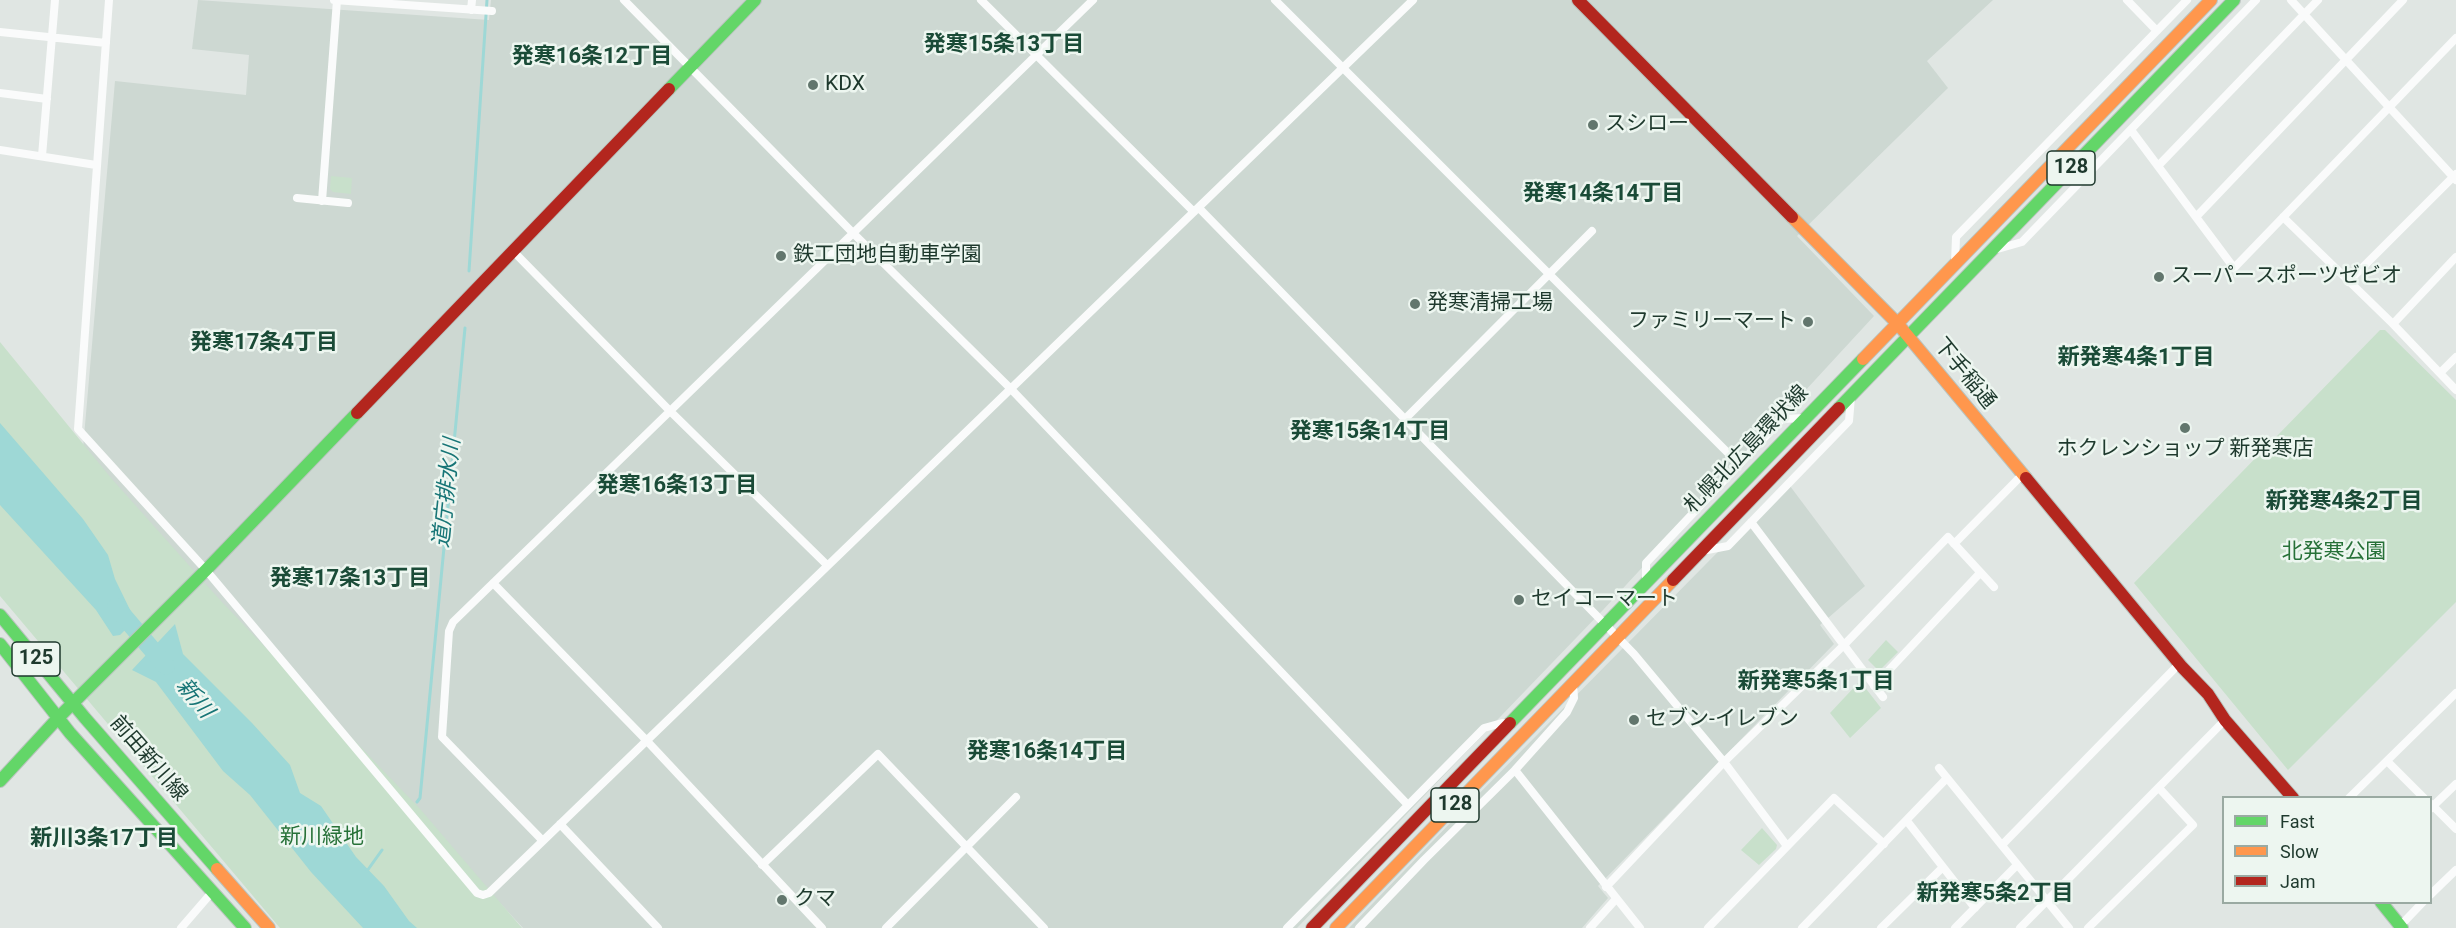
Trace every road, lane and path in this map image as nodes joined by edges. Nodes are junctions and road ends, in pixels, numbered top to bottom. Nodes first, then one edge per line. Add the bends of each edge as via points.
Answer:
1 (55, 0) edge
2 (109, 0) edge
3 (335, 0) edge
4 (472, 0) edge
5 (624, 0) edge
6 (755, 0) edge
7 (981, 0) edge
8 (1093, 0) edge
9 (1275, 0) edge
10 (1413, 0) edge
11 (1578, 0) edge
12 (2127, 0) edge
13 (2187, 0) edge
14 (2211, 0) edge
15 (2234, 0) edge
16 (2256, 0) edge
17 (2291, 0) edge
18 (2318, 0) edge
19 (2403, 0) edge
20 (473, 10) junction
21 (492, 11) dead end
22 (2304, 15) junction
23 (2157, 31) junction
24 (0, 32) edge
25 (52, 38) junction
26 (2456, 38) edge
27 (106, 43) junction
28 (1036, 55) junction
29 (2346, 60) junction
30 (690, 68) junction
31 (1343, 68) junction
32 (0, 93) edge
33 (47, 99) junction
34 (2390, 107) junction
35 (2130, 130) junction
36 (0, 150) edge
37 (42, 156) junction
38 (96, 165) junction
39 (2159, 165) junction
40 (2455, 176) edge
41 (297, 198) dead end
42 (322, 201) junction
43 (348, 203) dead end
44 (1197, 210) junction
45 (2196, 217) junction
46 (2283, 218) junction
47 (1592, 231) dead end
48 (853, 233) junction
49 (1992, 250) junction
50 (513, 251) junction
51 (2456, 257) edge
52 (1955, 263) junction
53 (1550, 273) junction
54 (2348, 282) junction
55 (1897, 323) junction
56 (2393, 324) junction
57 (1909, 337) junction
58 (2456, 357) edge
59 (2440, 373) junction
60 (1011, 389) junction
61 (2456, 390) edge
62 (1851, 396) junction
63 (670, 411) junction
64 (1805, 418) junction
65 (1405, 419) junction
66 (1738, 463) junction
67 (2022, 475) junction
68 (1751, 522) junction
69 (1954, 544) junction
70 (1701, 551) junction
71 (827, 565) junction
72 (206, 570) junction
73 (1980, 573) junction
74 (493, 583) junction
75 (1646, 584) junction
76 (1994, 587) dead end
77 (0, 615) edge
78 (1605, 626) junction
79 (1618, 637) junction
80 (0, 644) edge
81 (1844, 645) junction
82 (2180, 664) junction
83 (1573, 683) junction
84 (1874, 686) junction
85 (2456, 693) edge
86 (1883, 697) dead end
87 (73, 703) junction
88 (58, 718) junction
89 (2225, 720) junction
90 (1511, 724) junction
91 (647, 741) junction
92 (2387, 761) junction
93 (1724, 762) junction
94 (1939, 768) dead end
95 (1515, 770) junction
96 (1947, 778) junction
97 (0, 781) edge
98 (2456, 784) edge
99 (2159, 788) junction
100 (2291, 796) edge
101 (2351, 796) edge
102 (2422, 796) edge
103 (1016, 797) dead end
104 (1407, 804) junction
105 (2432, 806) edge
106 (2432, 808) edge
107 (1907, 821) junction
108 (560, 824) junction
109 (2456, 829) edge
110 (543, 841) junction
111 (1884, 844) junction
112 (2002, 845) junction
113 (1787, 846) junction
114 (966, 848) junction
115 (762, 865) junction
116 (2017, 865) junction
117 (1942, 868) junction
118 (2456, 870) edge
119 (1606, 886) junction
120 (213, 891) junction
121 (2432, 894) edge
122 (1616, 899) junction
123 (2046, 901) junction
124 (2382, 904) edge
125 (2422, 904) edge
126 (1975, 908) junction
127 (2401, 927) edge
128 (181, 928) edge
129 (245, 928) edge
130 (269, 928) edge
131 (658, 928) edge
132 (822, 928) edge
133 (886, 928) edge
134 (1044, 928) edge
135 (1287, 928) edge
136 (1312, 928) edge
137 (1336, 928) edge
138 (1359, 928) edge
139 (1590, 928) edge
140 (1640, 928) edge
141 (1708, 928) edge
142 (1802, 928) edge
143 (1881, 928) edge
144 (1955, 928) edge
145 (2020, 928) edge
146 (2069, 928) edge
147 (2088, 928) edge

1 - 25 street
2 - 27 street
3 - 20 street
3 - 42 street
4 - 20 street
5 - 30 street
6 - 30 main road
7 - 28 street
8 - 28 street
9 - 31 street
10 - 31 street
11 - 55 main road, 下手稲通
12 - 23 street
13 - 23 street
14 - 52 main road, 札幌北広島環状線 / 128
15 - 49 main road, 札幌北広島環状線 / 128
16 - 35 street
17 - 22 street
18 - 22 street
19 - 29 street
20 - 21 street
22 - 29 street
22 - 39 street
23 - 52 street via 1956,237
24 - 25 street
25 - 27 street
25 - 33 street
26 - 34 street
27 - 38 street
28 - 44 street
28 - 48 street
29 - 34 street
29 - 45 street
30 - 48 street
30 - 50 main road
31 - 44 street
31 - 53 street
32 - 33 street
33 - 37 street
34 - 40 street
34 - 46 street
35 - 39 street
35 - 49 street via 2022,242
36 - 37 street
37 - 38 street
38 - 72 street via 78,429
39 - 45 street
40 - 54 street
41 - 42 street
42 - 43 street
44 - 60 street
44 - 65 street
45 - 46 street via 2234,268
46 - 54 street
47 - 53 street
48 - 60 street
48 - 63 street
49 - 57 main road, 札幌北広島環状線 / 128
50 - 63 street
50 - 72 main road
51 - 56 street
52 - 55 main road, 札幌北広島環状線 / 128
53 - 65 street
53 - 66 street
54 - 56 street
55 - 57 main road, 下手稲通
55 - 64 main road, 札幌北広島環状線 / 128
56 - 59 street
57 - 62 main road, 札幌北広島環状線 / 128
57 - 67 main road, 下手稲通
58 - 59 street
59 - 61 street
60 - 71 street
60 - 104 street
62 - 68 street via 1849,421
62 - 70 main road, 札幌北広島環状線 / 128
63 - 71 street
63 - 74 street
64 - 66 street via 1782,419
64 - 75 main road, 札幌北広島環状線 / 128
65 - 78 street
66 - 75 street via 1646,563
67 - 69 street
67 - 82 main road, 下手稲通
68 - 70 street via 1728,546
68 - 81 street
69 - 73 street
69 - 81 street via 1948,537
70 - 79 main road, 札幌北広島環状線 / 128
71 - 91 street
72 - 87 main road
72 - 110 street via 477,893 489,892
73 - 76 street
73 - 84 street
74 - 91 street
74 - 110 street via 453,622 449,631 442,738
75 - 78 main road, 札幌北広島環状線 / 128
77 - 87 main road, 前田新川線 / 125
78 - 79 street
78 - 90 main road, 札幌北広島環状線 / 128
79 - 83 main road, 札幌北広島環状線 / 128
79 - 93 street
80 - 88 main road, 前田新川線 / 125
81 - 84 street
81 - 93 street
82 - 89 main road, 下手稲通 via 2208,694
82 - 112 street
83 - 95 street via 1574,698 1567,712
83 - 137 main road, 札幌北広島環状線 / 128
84 - 86 street
85 - 92 street
87 - 88 main road
87 - 130 main road, 前田新川線 / 125
88 - 97 main road
88 - 120 main road, 前田新川線 / 125
89 - 99 street
89 - 100 main road, 下手稲通
90 - 104 street via 1484,728
90 - 136 main road, 札幌北広島環状線 / 128
91 - 108 street
91 - 115 street
92 - 101 street
92 - 102 street
93 - 113 street
93 - 119 street
94 - 96 street
95 - 119 street
95 - 138 street
96 - 107 street
96 - 112 street
98 - 105 street
99 - 123 street
99 - 147 street via 2193,825
103 - 114 street
104 - 135 street
106 - 109 street
107 - 111 street
107 - 117 street
108 - 110 street
108 - 131 street
111 - 113 street via 1834,798
111 - 142 street
112 - 116 street
113 - 141 street
114 - 115 street via 878,754
114 - 133 street
114 - 134 street
115 - 132 street
116 - 123 street
116 - 126 street
117 - 126 street
117 - 143 street
118 - 121 street
119 - 122 street
120 - 128 street
120 - 129 main road, 前田新川線 / 125
122 - 139 street
122 - 140 street
123 - 145 street
123 - 146 street
124 - 127 main road
125 - 127 street
126 - 144 street

